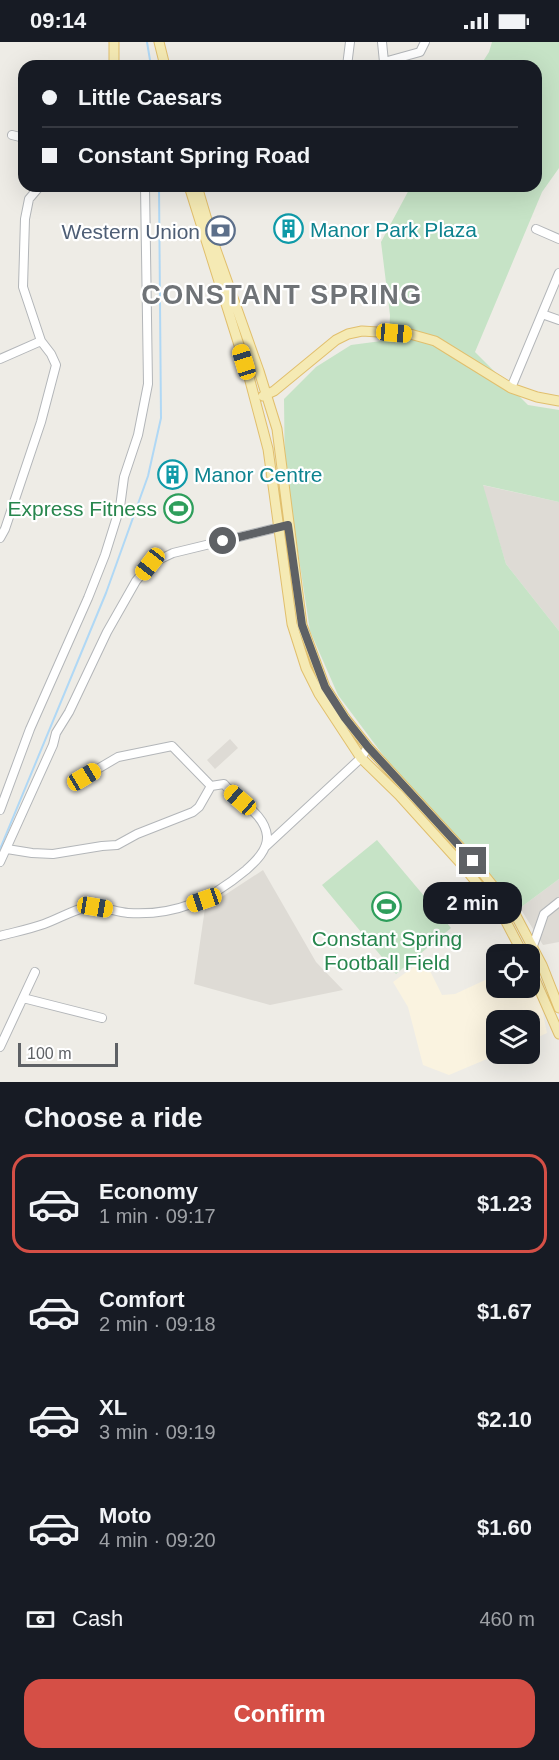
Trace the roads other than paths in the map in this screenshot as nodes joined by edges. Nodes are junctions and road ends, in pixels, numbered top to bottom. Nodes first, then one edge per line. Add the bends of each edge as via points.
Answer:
1 (114, 42) edge
2 (159, 42) edge
3 (350, 42) edge
4 (382, 42) edge
5 (426, 42) edge
6 (114, 60) edge
7 (162, 60) edge
8 (348, 60) edge
9 (381, 60) edge
10 (394, 60) edge
11 (12, 135) dead end
12 (18, 136) edge
13 (35, 192) edge
14 (145, 192) edge
15 (191, 192) edge
16 (199, 192) edge
17 (536, 230) dead end
18 (559, 239) edge
19 (559, 273) edge
20 (542, 314) junction
21 (559, 320) edge
22 (41, 341) junction
23 (0, 359) edge
24 (511, 387) junction
25 (267, 395) junction
26 (255, 399) junction
27 (559, 401) edge
28 (283, 526) junction
29 (0, 538) edge
30 (368, 747) junction
31 (361, 758) junction
32 (84, 777) dead end
33 (211, 786) junction
34 (0, 810) edge
35 (265, 847) junction
36 (7, 849) junction
37 (0, 861) edge
38 (559, 902) edge
39 (0, 936) edge
40 (518, 944) edge
41 (532, 944) edge
42 (534, 944) edge
43 (540, 963) edge
44 (35, 972) dead end
45 (540, 991) edge
46 (23, 998) junction
47 (559, 1008) edge
48 (102, 1018) dead end
49 (559, 1035) edge
50 (0, 1047) edge

1 - 6 main road
2 - 7 main road
3 - 8 street
4 - 9 street
5 - 10 street via 420,52
11 - 12 street
13 - 22 street via 29,199 25,219 23,286
14 - 34 street via 148,384 138,435 105,555 30,729
15 - 26 main road
16 - 25 main road
17 - 18 street
19 - 20 street
20 - 21 street
20 - 24 street
22 - 23 street
22 - 29 street via 56,365
24 - 25 main road via 435,341 410,334 362,331 336,340
24 - 27 main road
25 - 26 main road
25 - 28 main road via 285,483
26 - 28 main road
28 - 30 main road via 302,625 325,687
28 - 31 main road via 292,624 306,668
28 - 36 street via 173,553 150,564 115,617 56,733
30 - 31 street
30 - 41 main road via 473,861 514,912
31 - 35 street
31 - 40 main road via 464,867 502,914
32 - 33 street via 118,758 172,746
33 - 35 street via 224,784 260,821 267,836
33 - 36 street via 193,812 117,845 53,854
35 - 39 street via 254,863 204,900 153,912 87,907
36 - 37 street
38 - 42 street via 544,914
43 - 47 main road
44 - 46 street
45 - 49 main road
46 - 48 street
46 - 50 street

